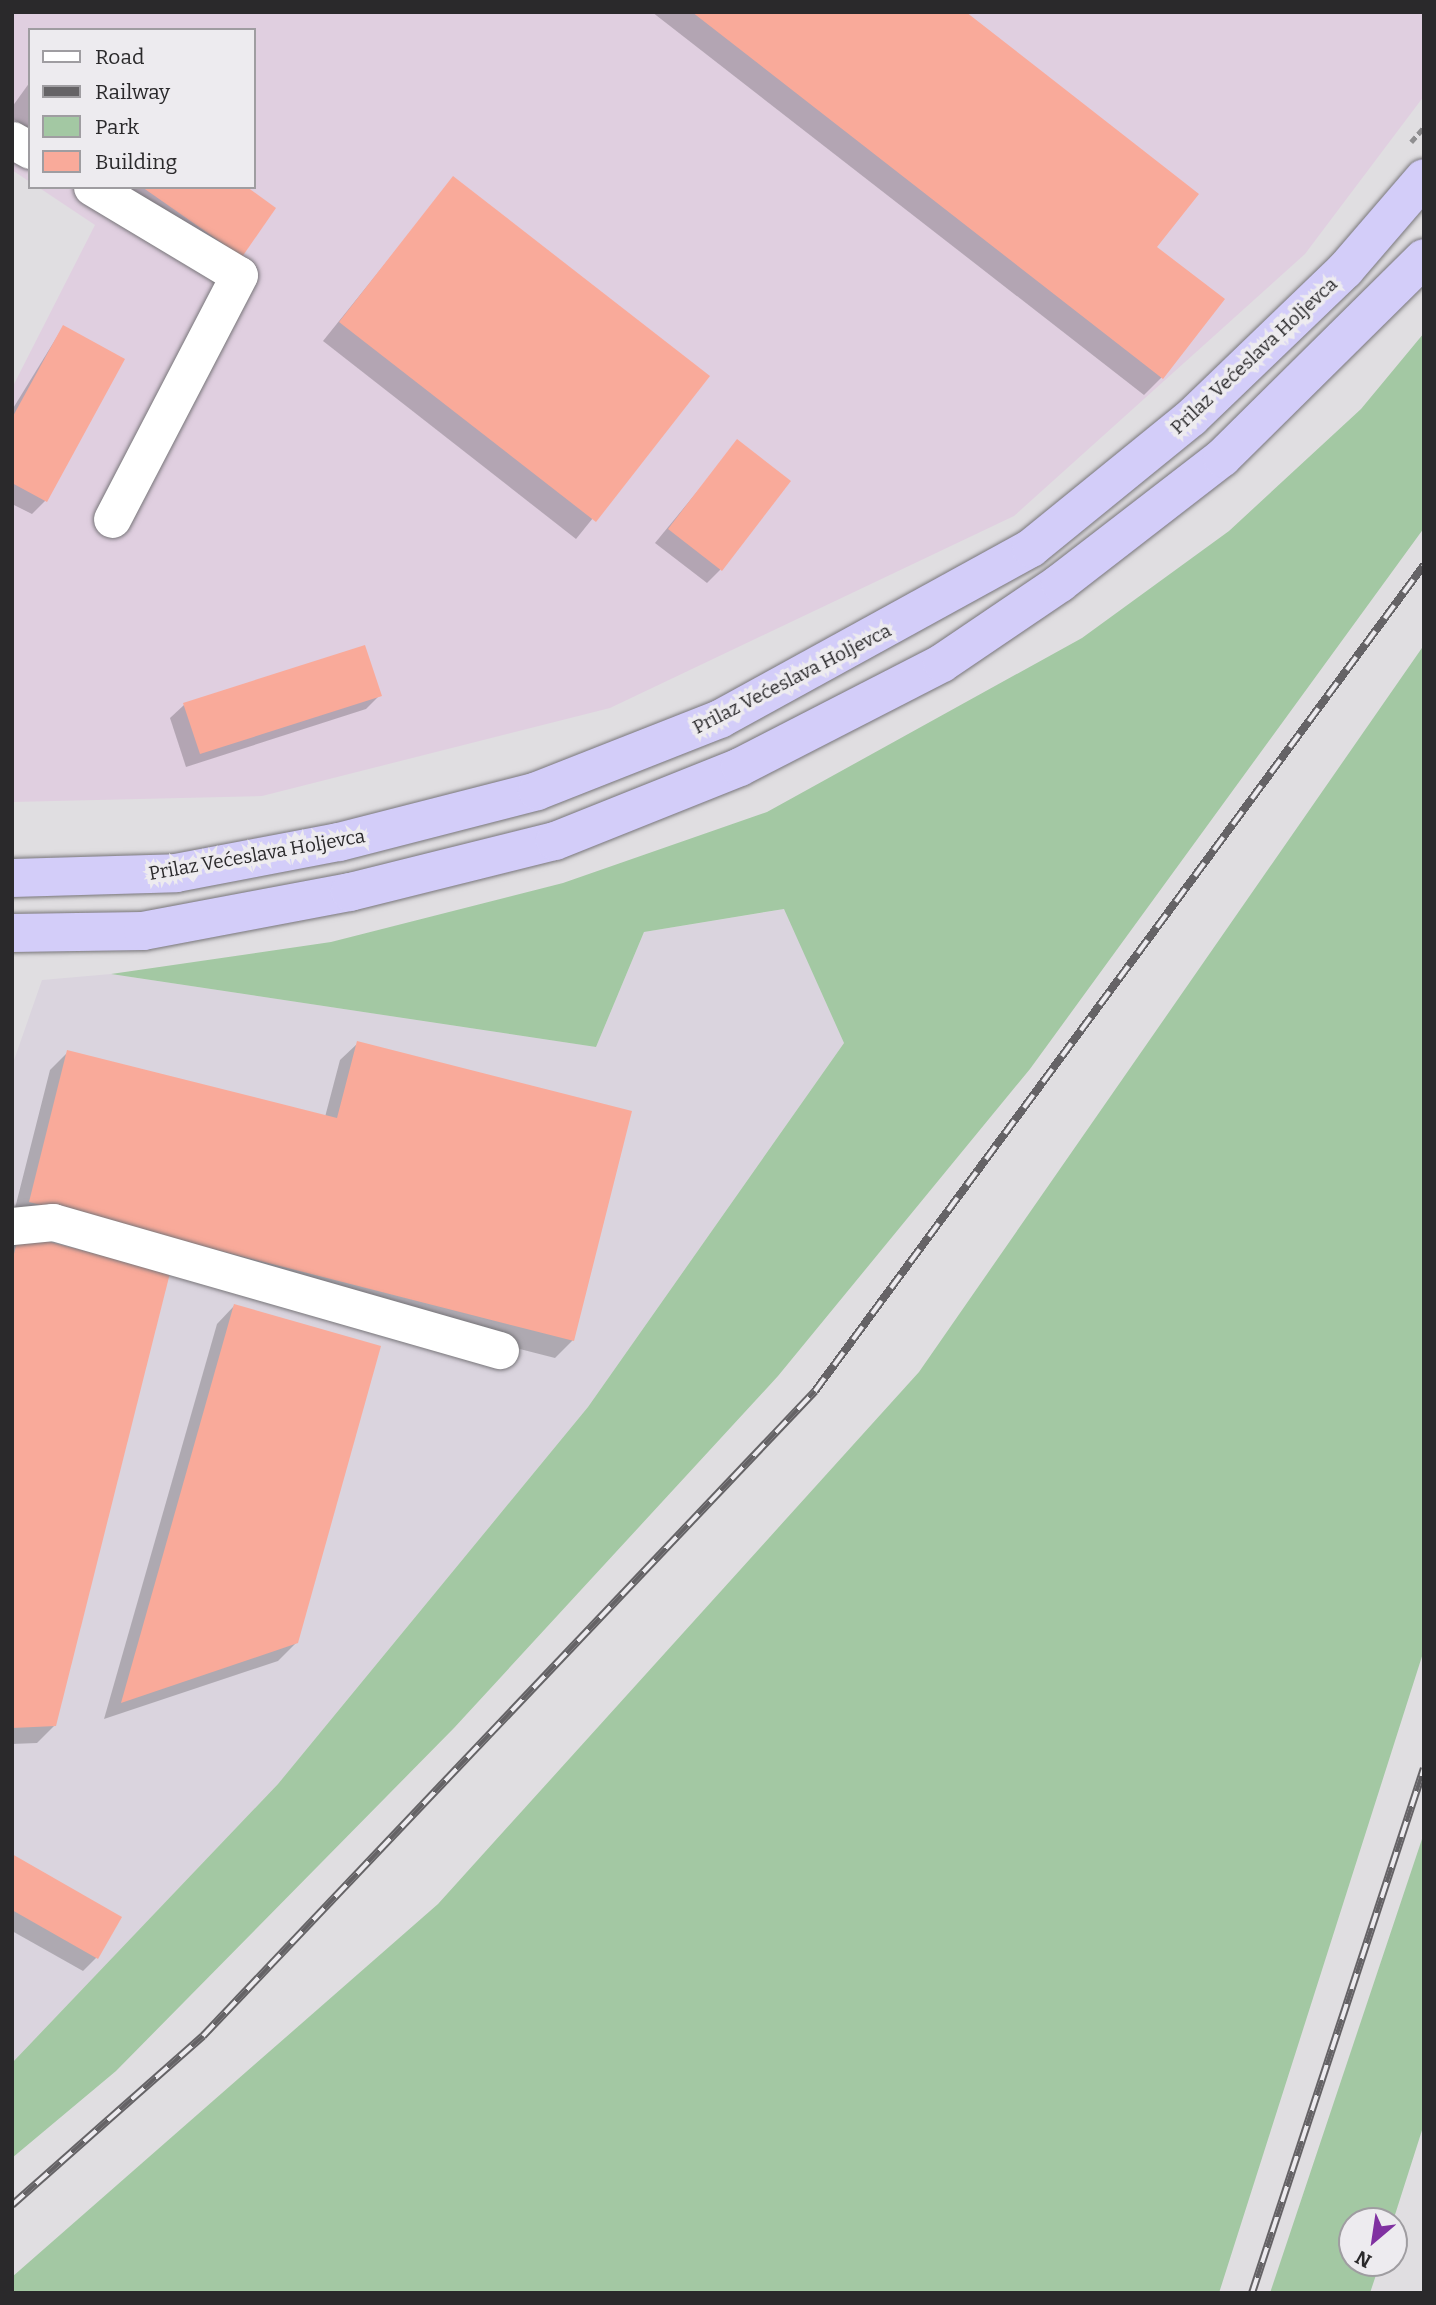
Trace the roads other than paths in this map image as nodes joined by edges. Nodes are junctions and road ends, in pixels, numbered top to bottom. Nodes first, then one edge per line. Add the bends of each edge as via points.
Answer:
1 (12, 139) edge
2 (28, 149) edge
3 (1415, 163) edge
4 (95, 189) edge
5 (1424, 258) edge
6 (112, 519) dead end
7 (12, 878) edge
8 (12, 933) edge
9 (12, 1226) edge
10 (500, 1350) dead end

1 - 2 lane
3 - 7 highway, Prilaz Većeslava Holjevca via 1345,270 1191,418 1031,548 720,719 537,791 339,842 176,873
4 - 6 lane via 239,275
5 - 8 highway via 1222,458 1060,583 942,663 740,767 555,841 350,892 143,931
9 - 10 lane via 53,1222

